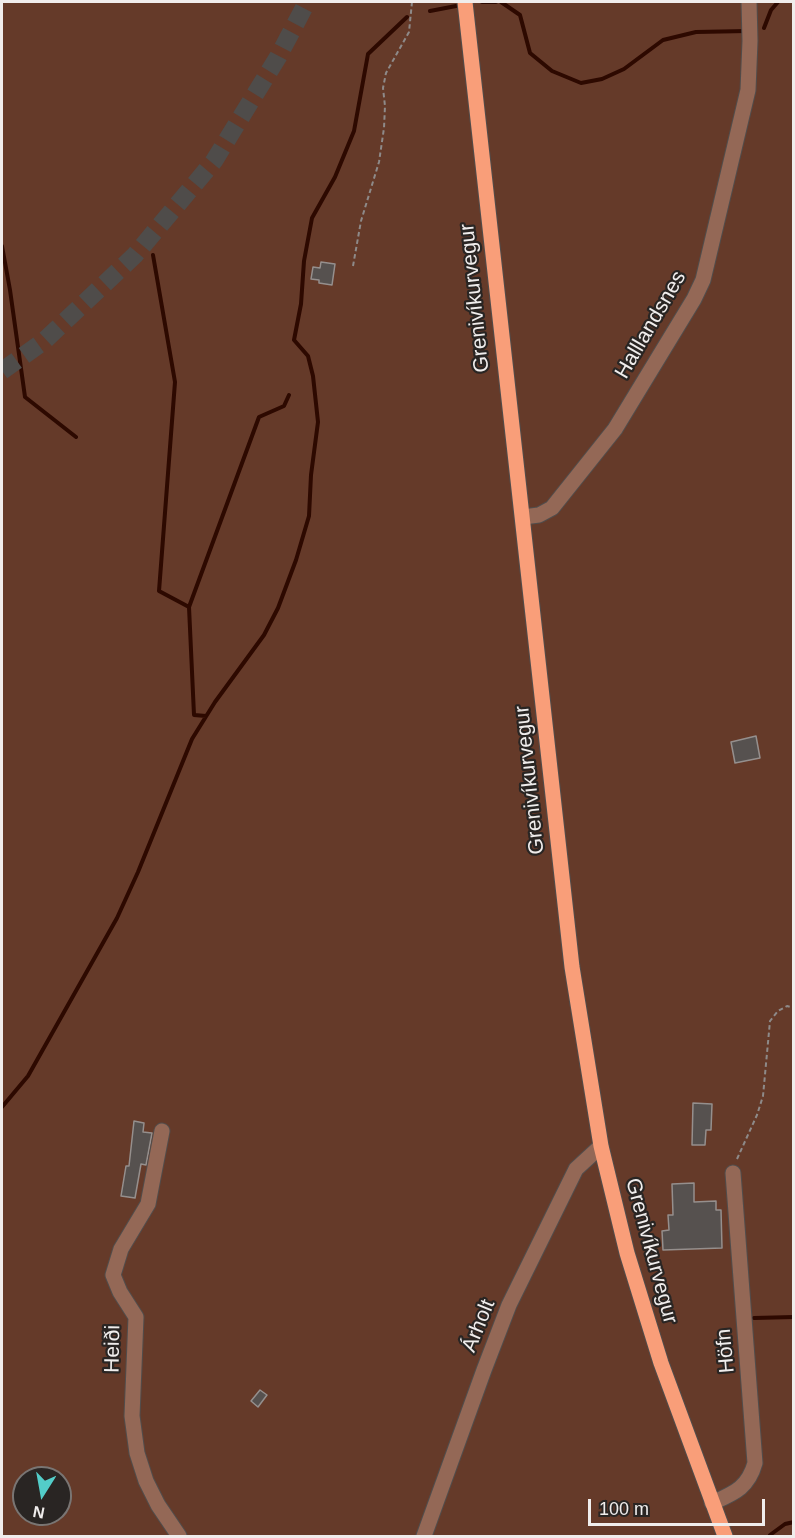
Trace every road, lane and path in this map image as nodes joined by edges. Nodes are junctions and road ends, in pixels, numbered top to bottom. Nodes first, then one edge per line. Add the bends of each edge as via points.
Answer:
1 (412, 2) edge
2 (465, 2) edge
3 (749, 2) edge
4 (353, 266) dead end
5 (523, 517) junction
6 (794, 1008) edge
7 (162, 1131) dead end
8 (601, 1146) junction
9 (733, 1173) joint
10 (712, 1503) junction
11 (179, 1536) edge
12 (424, 1536) edge
13 (725, 1536) edge

1 - 4 path via 409,32 386,73 384,128
2 - 5 main road, Grenivíkurvegur
3 - 5 street, Halllandsnes via 748,90 703,280 615,429 552,508
5 - 8 main road, Grenivíkurvegur via 572,967
6 - 9 path via 787,1006 770,1021 763,1096
7 - 11 street, Heiði via 148,1204 121,1249 113,1275 136,1317 132,1416 137,1453 150,1489
8 - 10 main road, Grenivíkurvegur via 627,1253 661,1363
8 - 12 street, Árholt via 576,1169 509,1305
9 - 10 street, Höfn via 755,1463 748,1480 736,1493
10 - 13 main road, Grenivíkurvegur

